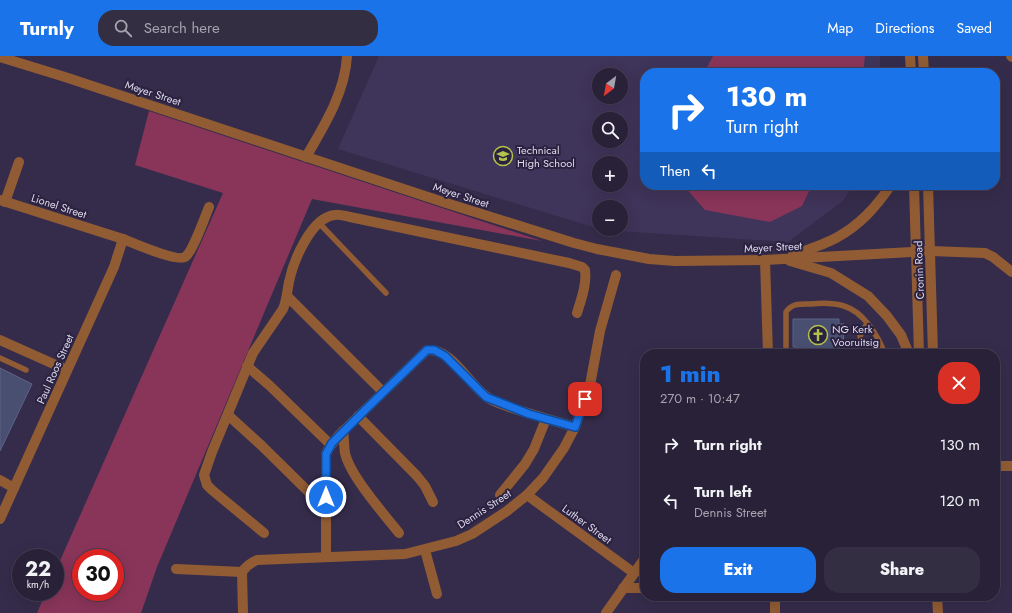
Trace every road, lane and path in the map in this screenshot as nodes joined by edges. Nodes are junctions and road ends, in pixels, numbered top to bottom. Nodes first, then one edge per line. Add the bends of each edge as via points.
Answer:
1 (347, 56) edge
2 (910, 56) edge
3 (923, 56) edge
4 (0, 57) edge
5 (911, 68) edge
6 (924, 68) edge
7 (306, 157) junction
8 (19, 162) dead end
9 (888, 190) edge
10 (914, 190) edge
11 (928, 190) edge
12 (3, 201) edge
13 (209, 207) dead end
14 (319, 223) junction
15 (123, 239) junction
16 (915, 251) junction
17 (930, 251) junction
18 (784, 259) junction
19 (765, 260) junction
20 (1012, 272) edge
21 (616, 275) dead end
22 (386, 293) dead end
23 (287, 296) junction
24 (577, 313) dead end
25 (867, 323) junction
26 (0, 340) edge
27 (768, 349) edge
28 (786, 349) edge
29 (864, 349) edge
30 (883, 349) edge
31 (907, 349) edge
32 (919, 349) edge
33 (933, 349) edge
34 (0, 358) edge
35 (247, 366) junction
36 (26, 370) dead end
37 (67, 370) junction
38 (383, 392) junction
39 (228, 415) junction
40 (358, 416) junction
41 (546, 419) junction
42 (575, 427) junction
43 (343, 431) junction
44 (331, 445) junction
45 (1000, 466) edge
46 (1012, 466) edge
47 (0, 480) edge
48 (14, 488) junction
49 (500, 495) dead end
50 (526, 495) junction
51 (433, 502) dead end
52 (326, 509) junction
53 (0, 519) edge
54 (264, 533) dead end
55 (400, 533) dead end
56 (425, 550) junction
57 (326, 557) junction
58 (640, 565) edge
59 (176, 569) dead end
60 (242, 572) junction
61 (634, 573) junction
62 (623, 588) junction
63 (640, 588) edge
64 (437, 594) dead end
65 (775, 601) edge
66 (937, 601) edge
67 (243, 613) edge
68 (606, 613) edge
69 (775, 613) edge
70 (938, 613) edge

1 - 7 street via 337,96
2 - 5 street
3 - 6 street
4 - 7 street, Meyer Street
7 - 19 street, Meyer Street via 597,249 675,261
8 - 12 street
9 - 18 street via 878,204 836,238
10 - 16 street, Cronin Road
11 - 17 street, Cronin Road
12 - 15 street, Lionel Street
13 - 15 street via 185,257 171,257
14 - 22 lane
14 - 23 street via 304,244 292,272
14 - 24 street via 335,215 350,217 582,267 586,276
15 - 37 street, Paul Roos Street via 114,267
16 - 17 street, Meyer Street
16 - 18 street, Meyer Street
16 - 32 street, Cronin Road
17 - 20 street, Meyer Street via 985,253
17 - 33 street, Cronin Road
18 - 19 street, Meyer Street
18 - 31 street via 831,273 868,296 901,335
19 - 27 street
21 - 42 street, Dennis Street via 600,331 590,384
23 - 35 street via 283,309 257,346
23 - 38 street
25 - 28 lane via 857,313 844,306 818,303 794,305 786,312
25 - 29 lane via 860,336
25 - 30 lane
26 - 37 street
34 - 36 lane
35 - 39 street
35 - 44 street
37 - 48 street, Paul Roos Street
38 - 40 street
38 - 41 street via 427,350 434,350 454,364 486,397
39 - 52 street
39 - 54 street via 212,452 205,479 207,485 219,497
40 - 43 street
40 - 51 street via 417,476
41 - 42 street
41 - 49 street via 531,454
42 - 50 street, Dennis Street via 543,478
43 - 44 street
43 - 55 street via 349,464 373,500
44 - 52 street via 326,454
45 - 46 street
47 - 48 street
48 - 53 street, Paul Roos Street
50 - 56 street, Dennis Street via 507,512 472,534
50 - 61 street, Luther Street
52 - 57 street
56 - 57 street, Dennis Street via 405,554
56 - 64 street
57 - 60 street, Dennis Street via 257,560 251,562
58 - 61 street
59 - 60 street
60 - 67 street
61 - 62 street
62 - 63 street
62 - 68 street
65 - 69 street
66 - 70 street

